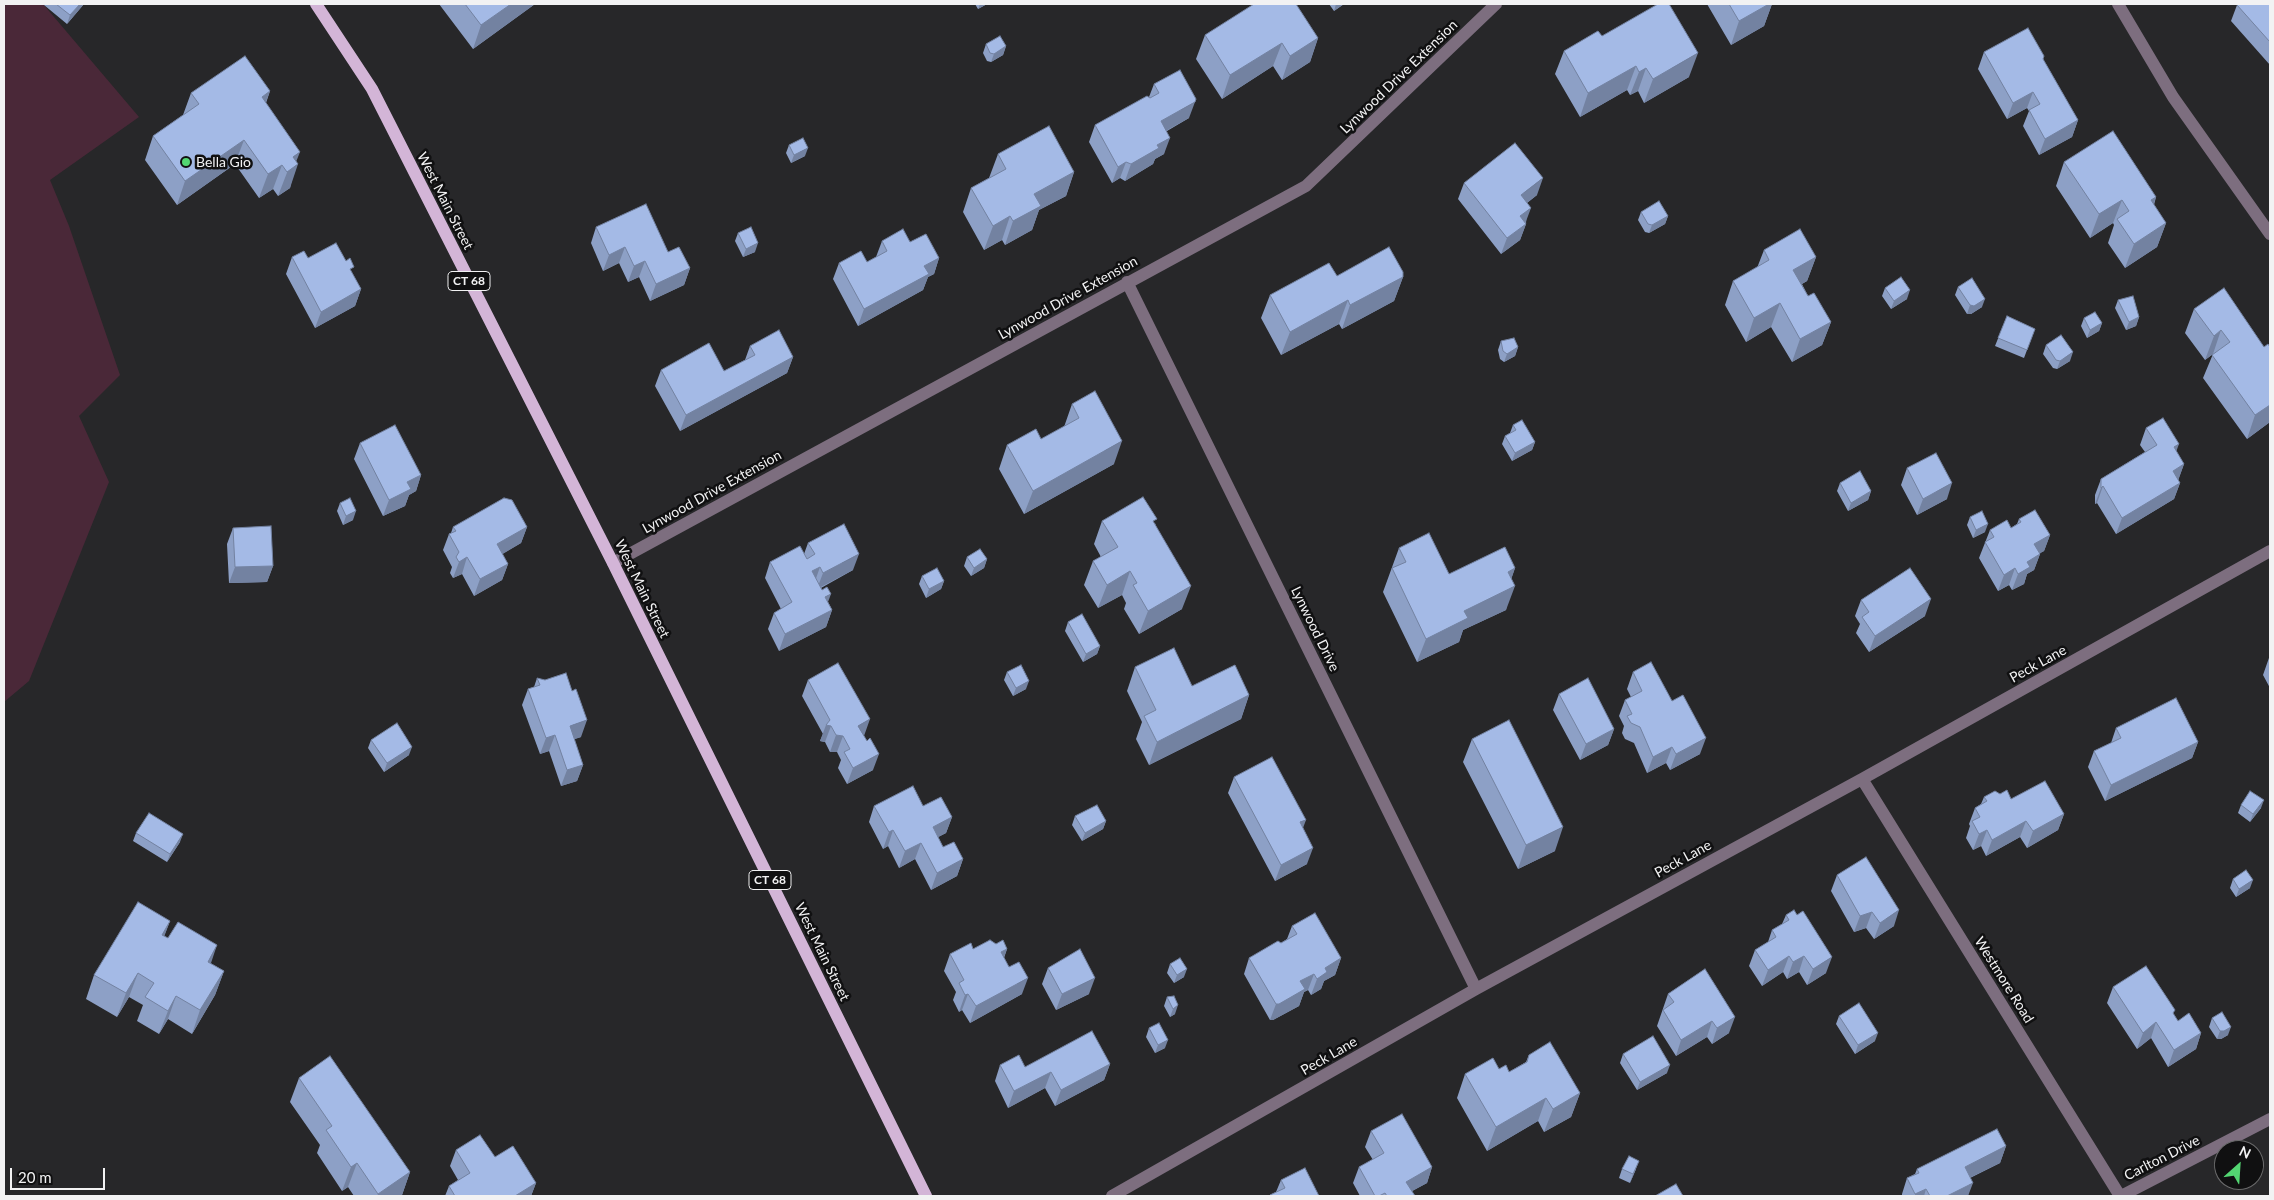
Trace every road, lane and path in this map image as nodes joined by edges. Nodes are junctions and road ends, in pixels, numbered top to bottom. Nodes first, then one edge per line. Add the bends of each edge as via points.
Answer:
1 (316, 4) edge
2 (1496, 4) edge
3 (2118, 4) edge
4 (2270, 234) edge
5 (1127, 282) junction
6 (2270, 551) edge
7 (613, 563) junction
8 (1862, 779) junction
9 (1476, 989) junction
10 (2270, 1119) edge
11 (926, 1196) edge
12 (1112, 1196) edge
13 (2121, 1196) edge

1 - 7 main road, West Main Street / CT 68 via 372,89
2 - 5 street, Lynwood Drive Extension via 1306,186
3 - 4 street via 2173,97
5 - 7 street, Lynwood Drive Extension
5 - 9 street, Lynwood Drive
6 - 8 street, Peck Lane
7 - 11 main road, West Main Street / CT 68
8 - 9 street, Peck Lane
8 - 13 street, Westmore Road
9 - 12 street, Peck Lane
10 - 13 street, Carlton Drive

